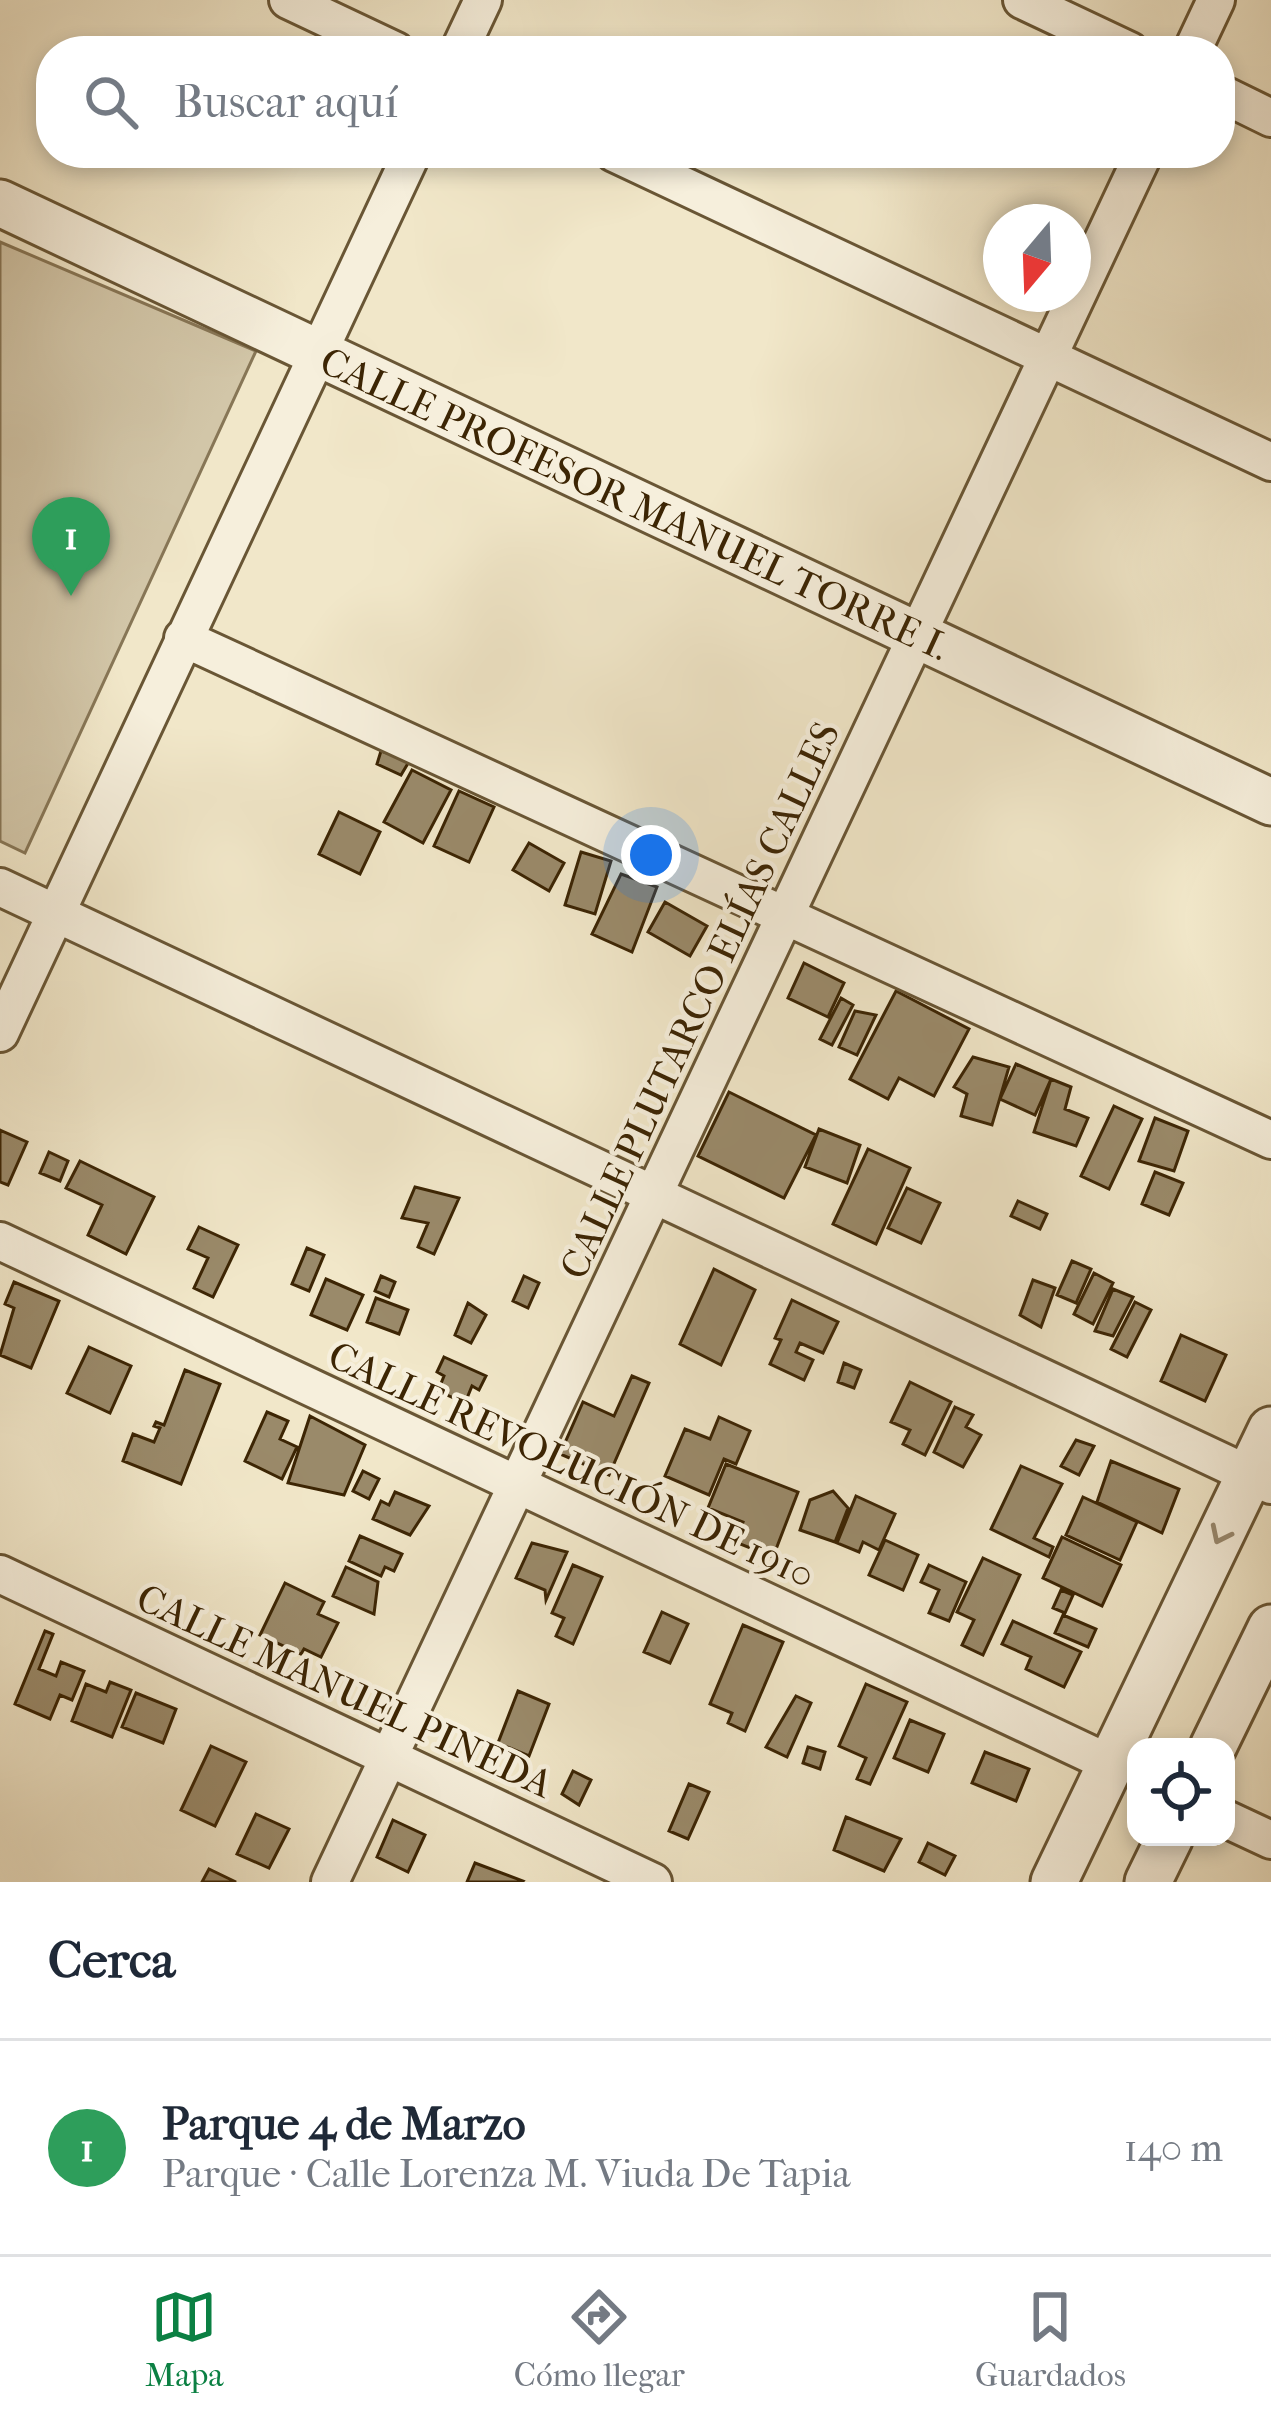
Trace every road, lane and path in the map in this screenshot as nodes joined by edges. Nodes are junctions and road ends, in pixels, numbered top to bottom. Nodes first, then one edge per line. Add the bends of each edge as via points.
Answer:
1 (288, 0) edge
2 (483, 0) edge
3 (1022, 0) edge
4 (1216, 0) edge
5 (364, 36) edge
6 (465, 36) edge
7 (1098, 36) edge
8 (1199, 36) edge
9 (1235, 101) edge
10 (1271, 118) edge
11 (405, 168) edge
12 (646, 168) edge
13 (1137, 168) edge
14 (0, 203) edge
15 (321, 355) junction
16 (1048, 357) junction
17 (1271, 462) edge
18 (917, 635) junction
19 (183, 638) junction
20 (1271, 802) edge
21 (0, 887) edge
22 (58, 914) junction
23 (785, 915) junction
24 (0, 1033) edge
25 (1271, 1140) edge
26 (654, 1194) junction
27 (0, 1241) edge
28 (1271, 1430) edge
29 (1260, 1479) edge
30 (517, 1485) junction
31 (0, 1574) edge
32 (1271, 1628) edge
33 (1218, 1738) edge
34 (389, 1757) junction
35 (1109, 1763) junction
36 (1235, 1823) edge
37 (1271, 1840) edge
38 (1166, 1846) edge
39 (330, 1882) edge
40 (653, 1882) edge
41 (1054, 1882) edge
42 (1148, 1882) edge

1 - 5 street
2 - 6 street
3 - 7 street
4 - 8 street
9 - 10 street
11 - 15 street
12 - 16 street
13 - 16 street, CALLE PLUTARCO ELÍAS CALLES
14 - 15 street, CALLE PROFESOR MANUEL TORRE I.
15 - 18 street, CALLE PROFESOR MANUEL TORRE I.
15 - 19 street
16 - 17 street
16 - 18 street, CALLE PLUTARCO ELÍAS CALLES
18 - 20 street, CALLE PROFESOR MANUEL TORRE I.
18 - 23 street, CALLE PLUTARCO ELÍAS CALLES
19 - 22 street
19 - 23 street
21 - 22 street
22 - 24 street
22 - 26 street
23 - 25 street
23 - 26 street, CALLE PLUTARCO ELÍAS CALLES
26 - 29 street
26 - 30 street, CALLE PLUTARCO ELÍAS CALLES
27 - 30 street, CALLE REVOLUCIÓN DE 1910
28 - 29 street
29 -> 35 street
30 - 34 street, CALLE PLUTARCO ELÍAS CALLES
30 - 35 street, CALLE REVOLUCIÓN DE 1910
31 - 34 street, CALLE MANUEL PINEDA
32 - 33 street
34 - 39 street, CALLE PLUTARCO ELÍAS CALLES
34 - 40 street, CALLE MANUEL PINEDA
35 - 41 street
36 - 37 street
38 - 42 street

